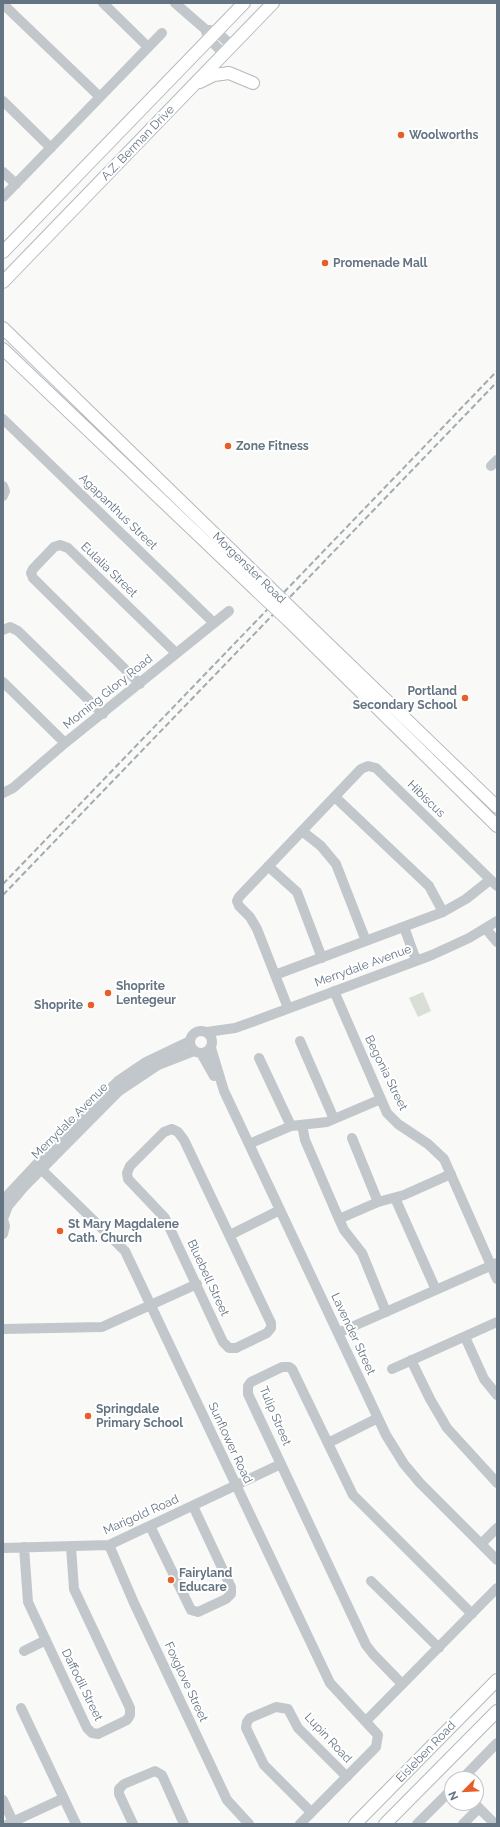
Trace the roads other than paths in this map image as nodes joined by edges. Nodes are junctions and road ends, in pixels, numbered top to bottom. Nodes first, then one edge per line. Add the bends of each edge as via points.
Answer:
1 (103, 3) edge
2 (175, 3) edge
3 (244, 3) edge
4 (273, 3) edge
5 (3, 4) edge
6 (162, 33) dead end
7 (210, 33) junction
8 (148, 47) junction
9 (227, 49) junction
10 (253, 83) dead end
11 (192, 87) junction
12 (100, 97) junction
13 (3, 101) edge
14 (51, 148) junction
15 (3, 172) edge
16 (16, 184) junction
17 (3, 197) edge
18 (3, 252) edge
19 (3, 282) edge
20 (3, 328) edge
21 (3, 349) edge
22 (3, 419) edge
23 (3, 486) edge
24 (3, 496) edge
25 (261, 587) junction
26 (229, 612) dead end
27 (293, 618) junction
28 (214, 624) junction
29 (3, 630) edge
30 (176, 653) junction
31 (3, 682) edge
32 (140, 684) junction
33 (103, 714) junction
34 (66, 743) junction
35 (3, 793) edge
36 (335, 797) junction
37 (497, 806) edge
38 (497, 826) edge
39 (302, 831) junction
40 (268, 866) junction
41 (493, 883) edge
42 (443, 912) junction
43 (497, 921) edge
44 (404, 927) junction
45 (486, 929) junction
46 (366, 941) junction
47 (497, 942) edge
48 (322, 958) junction
49 (416, 960) junction
50 (275, 975) junction
51 (334, 991) junction
52 (288, 1008) junction
53 (234, 1028) junction
54 (208, 1032) junction
55 (190, 1041) junction
56 (300, 1041) dead end
57 (212, 1046) junction
58 (198, 1052) junction
59 (260, 1058) dead end
60 (224, 1091) junction
61 (381, 1099) junction
62 (97, 1106) junction
63 (334, 1119) junction
64 (302, 1124) junction
65 (290, 1126) junction
66 (352, 1138) dead end
67 (249, 1144) junction
68 (41, 1169) junction
69 (451, 1174) junction
70 (395, 1198) junction
71 (3, 1200) edge
72 (378, 1202) junction
73 (280, 1210) junction
74 (3, 1219) edge
75 (339, 1219) junction
76 (3, 1234) edge
77 (230, 1235) junction
78 (494, 1264) edge
79 (497, 1279) edge
80 (196, 1284) junction
81 (436, 1290) junction
82 (151, 1306) junction
83 (386, 1312) junction
84 (497, 1322) edge
85 (3, 1329) edge
86 (338, 1333) junction
87 (465, 1337) junction
88 (412, 1360) junction
89 (392, 1369) dead end
90 (497, 1395) edge
91 (378, 1418) junction
92 (328, 1443) junction
93 (281, 1464) junction
94 (497, 1483) edge
95 (236, 1485) junction
96 (193, 1506) junction
97 (150, 1526) junction
98 (497, 1528) edge
99 (481, 1544) junction
100 (109, 1545) junction
101 (24, 1547) junction
102 (71, 1547) junction
103 (3, 1548) edge
104 (497, 1560) edge
105 (371, 1581) dead end
106 (497, 1588) edge
107 (472, 1614) junction
108 (46, 1640) junction
109 (439, 1648) junction
110 (24, 1651) dead end
111 (497, 1680) edge
112 (402, 1684) junction
113 (22, 1708) dead end
114 (497, 1711) edge
115 (366, 1721) junction
116 (497, 1743) edge
117 (470, 1771) edge
118 (347, 1776) junction
119 (444, 1797) edge
120 (64, 1798) junction
121 (3, 1800) edge
122 (473, 1811) edge
123 (483, 1811) edge
124 (312, 1812) junction
125 (12, 1823) edge
126 (76, 1824) edge
127 (133, 1824) edge
128 (184, 1824) edge
129 (249, 1824) edge
130 (300, 1824) edge
131 (355, 1824) edge
132 (385, 1824) edge
133 (417, 1824) edge
134 (463, 1824) edge
135 (495, 1824) edge

1 - 8 street
2 - 7 street
3 - 7 main road, A.Z. Berman Drive
4 - 9 main road, A.Z. Berman Drive
5 - 12 street
6 - 8 street
7 - 9 street
7 - 18 main road, A.Z. Berman Drive
8 - 12 street
9 - 11 main road, A.Z. Berman Drive
10 - 11 main road via 229,73 214,75
11 - 19 main road, A.Z. Berman Drive
12 - 14 street
13 - 14 street
14 - 16 street
15 - 16 street
16 - 17 street
20 - 25 main road, Morgenster Road
21 - 25 main road, Morgenster Road
22 - 28 street, Agapanthus Street
23 - 24 street
25 - 27 main road, Morgenster Road, bridge
26 - 28 street, Morning Glory Road
27 - 37 main road, Morgenster Road
27 - 38 main road, Morgenster Road
28 - 30 street, Morning Glory Road
29 - 33 street via 10,627 18,631
30 - 32 street, Morning Glory Road
30 - 32 street, Eulalia Street via 68,548 60,545 54,547 33,569 33,578
31 - 34 street
32 - 33 street, Morning Glory Road
33 - 34 street, Morning Glory Road
34 - 35 street, Morning Glory Road via 13,788
36 - 39 street, Hibiscus
36 - 41 street, Hibiscus via 361,769 368,766 376,768
36 - 42 street via 430,886
39 - 40 street, Hibiscus
39 - 46 street via 321,846 336,864
40 - 48 street via 297,892
40 - 50 street, Hibiscus via 237,901 257,929
41 - 42 street, Hibiscus
42 - 44 street, Hibiscus
43 - 45 street, Merrydale Avenue
44 - 46 street, Hibiscus
44 - 49 street
45 - 47 street
45 - 49 street, Merrydale Avenue
46 - 48 street, Hibiscus
48 - 50 street, Hibiscus
49 - 51 street, Merrydale Avenue
50 - 52 street, Hibiscus
51 - 52 street, Merrydale Avenue
51 - 61 street, Begonia Street
52 - 53 street, Merrydale Avenue
53 - 54 street, Merrydale Avenue
53 - 57 street, Merrydale Avenue
54 - 55 street via 195,1032
54 - 57 street via 212,1037
55 - 58 street
55 - 62 street, Merrydale Avenue via 136,1068 118,1081
56 - 63 street
57 - 58 street
57 - 60 street, Lavender Street
58 - 60 street, Lavender Street
58 - 62 street, Merrydale Avenue via 166,1061 150,1069
59 - 65 street
60 - 67 street, Lavender Street
61 - 63 street
61 - 69 street, Begonia Street via 387,1113 398,1124 437,1150
62 - 68 street, Merrydale Avenue
62 - 71 street, Merrydale Avenue
63 - 64 street via 319,1124
64 - 65 street
64 - 75 street via 309,1149
65 - 67 street
66 - 72 street
67 - 73 street, Lavender Street
68 - 74 street, Merrydale Avenue via 8,1206
68 - 82 street, Sunflower Road via 122,1247
69 - 70 street
69 - 78 street, Begonia Street
70 - 72 street
70 - 81 street
72 - 75 street
73 - 77 street
73 - 86 street, Lavender Street
74 - 76 street
75 - 83 street via 344,1230 362,1253
77 - 80 street, Bluebell Street via 269,1319 269,1331 236,1348 229,1348 223,1342
77 - 80 street, Bluebell Street via 182,1135 175,1129 164,1132 130,1166 128,1179 165,1218
78 - 79 street, Begonia Street
78 - 81 street
80 - 82 street
81 - 83 street
82 - 85 street via 102,1327
82 - 95 street, Sunflower Road
83 - 86 street
84 - 87 street
86 - 91 street, Lavender Street
87 - 88 street
87 - 90 street via 484,1379
88 - 89 street
88 - 94 street via 447,1428
91 - 92 street
91 - 99 street, Lavender Street via 404,1464
92 - 93 street, Tulip Street via 294,1372 289,1367 282,1367 251,1382 248,1388 248,1394
92 - 107 street, Tulip Street via 355,1498
93 - 95 street, Marigold Road
93 - 112 street, Tulip Street via 366,1645
95 - 96 street, Marigold Road
95 - 115 street, Sunflower Road via 330,1683
96 - 97 street, Marigold Road
96 - 97 street via 231,1587 231,1594 220,1602 198,1612 188,1608
97 - 100 street, Marigold Road
98 - 99 street
99 - 104 street, Lavender Street
100 - 102 street, Marigold Road
100 - 129 street, Foxglove Street via 227,1800
101 - 102 street, Marigold Road
101 - 103 street, Marigold Road
101 - 108 street, Daffodil Street via 26,1596
102 - 108 street, Daffodil Street via 74,1589 130,1708 127,1720 98,1734 90,1731
105 - 109 street
106 - 107 street
107 - 109 street
108 - 110 street
109 - 112 street
111 - 131 main road, Eisleben Road
112 - 115 street
113 - 120 street
114 - 132 main road, Eisleben Road
115 - 118 street, Sunflower Road via 377,1732 379,1739 376,1747
116 - 117 street
118 - 124 street
118 - 124 street, Lupin Road via 298,1728 288,1709 276,1707 250,1718 246,1728 264,1765
119 - 133 street
120 - 125 street
120 - 126 street
121 - 125 street
122 - 134 street
123 - 135 street
124 - 130 street
127 - 128 street via 119,1789 124,1784 155,1771 162,1775

